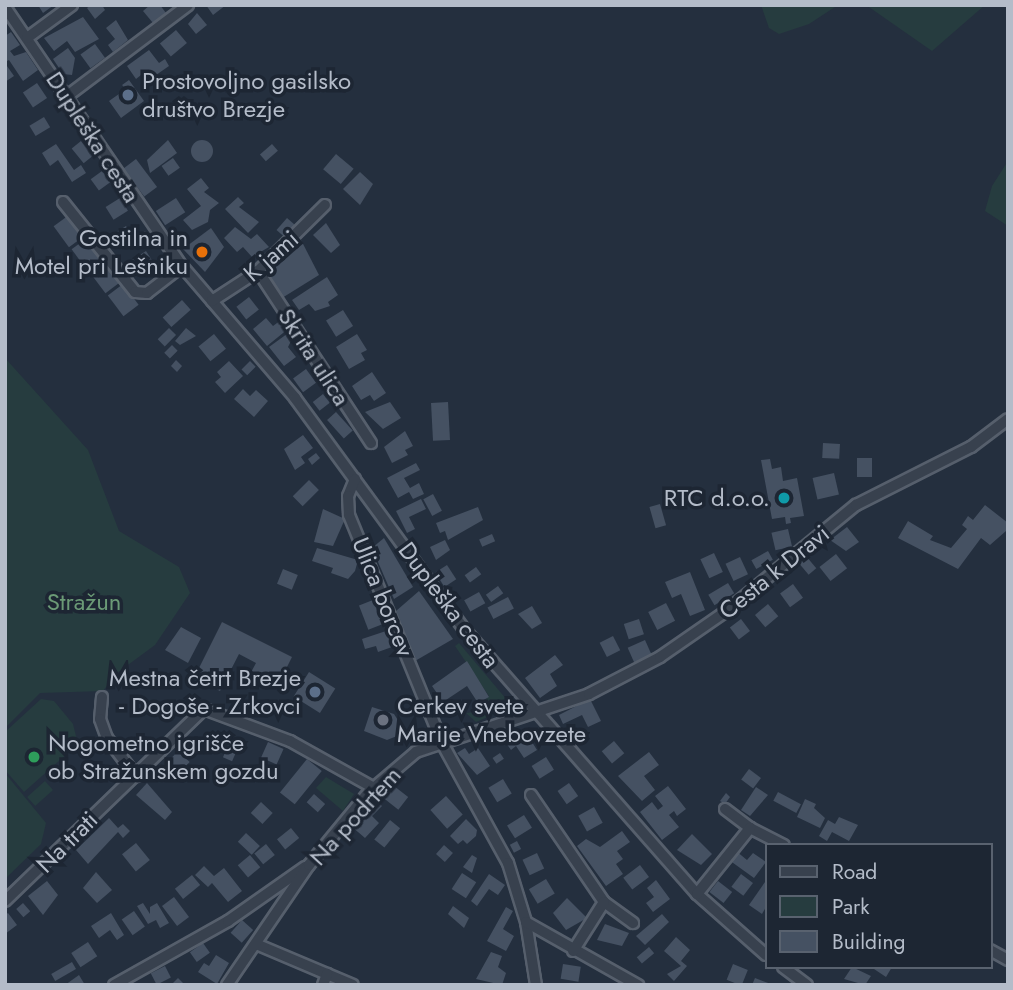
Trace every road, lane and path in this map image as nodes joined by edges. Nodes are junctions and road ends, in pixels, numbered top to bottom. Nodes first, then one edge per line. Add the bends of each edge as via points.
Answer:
1 (72, 5) edge
2 (188, 5) edge
3 (5, 7) edge
4 (27, 38) junction
5 (66, 97) junction
6 (63, 202) dead end
7 (325, 205) dead end
8 (182, 266) junction
9 (258, 271) junction
10 (212, 301) junction
11 (1008, 419) edge
12 (371, 443) dead end
13 (355, 479) junction
14 (102, 697) dead end
15 (533, 712) junction
16 (442, 743) junction
17 (136, 776) junction
18 (374, 788) junction
19 (531, 795) dead end
20 (725, 809) dead end
21 (750, 828) junction
22 (781, 843) edge
23 (309, 865) junction
24 (697, 894) junction
25 (5, 901) edge
26 (604, 902) junction
27 (526, 922) junction
28 (632, 923) dead end
29 (256, 944) junction
30 (573, 951) junction
31 (992, 951) edge
32 (764, 953) edge
33 (1008, 960) edge
34 (786, 969) edge
35 (325, 979) edge
36 (114, 985) edge
37 (228, 985) edge
38 (353, 985) edge
39 (536, 985) edge
40 (638, 985) edge
41 (807, 985) edge

1 - 4 street
2 - 5 street
3 - 4 street, Dupleška cesta
4 - 5 street, Dupleška cesta
5 - 8 street, Dupleška cesta
6 - 8 street via 135,292 147,293
7 - 9 street, K jami
8 - 10 street, Dupleška cesta
9 - 10 street, K jami
9 - 12 street, Skrita ulica
10 - 13 street, Dupleška cesta
11 - 15 street, Cesta k Dravi via 971,447 856,505 728,610 660,657 589,694
13 - 15 street, Dupleška cesta via 431,586
13 - 16 street, Ulica borcev via 348,496 349,515
14 - 17 street via 100,719 107,737
15 - 16 street, Na podrtem
15 - 24 street, Dupleška cesta
16 - 18 street, Na podrtem via 416,752
16 - 27 street, Ulica borcev via 508,863
17 - 18 street, Na trati via 204,709 290,741
17 - 25 street, Na trati
18 - 23 street, Na podrtem
19 - 26 street
20 - 21 street
21 - 22 street
21 - 24 street
23 - 29 street, Na podrtem
23 - 36 street via 228,921
24 - 32 street, Dupleška cesta
26 - 28 street
26 - 30 street
27 - 30 street
27 - 39 street, Ulica borcev
29 - 35 street
29 - 37 street, Na podrtem
30 - 40 street
31 - 33 street
34 - 41 street
35 - 38 street

